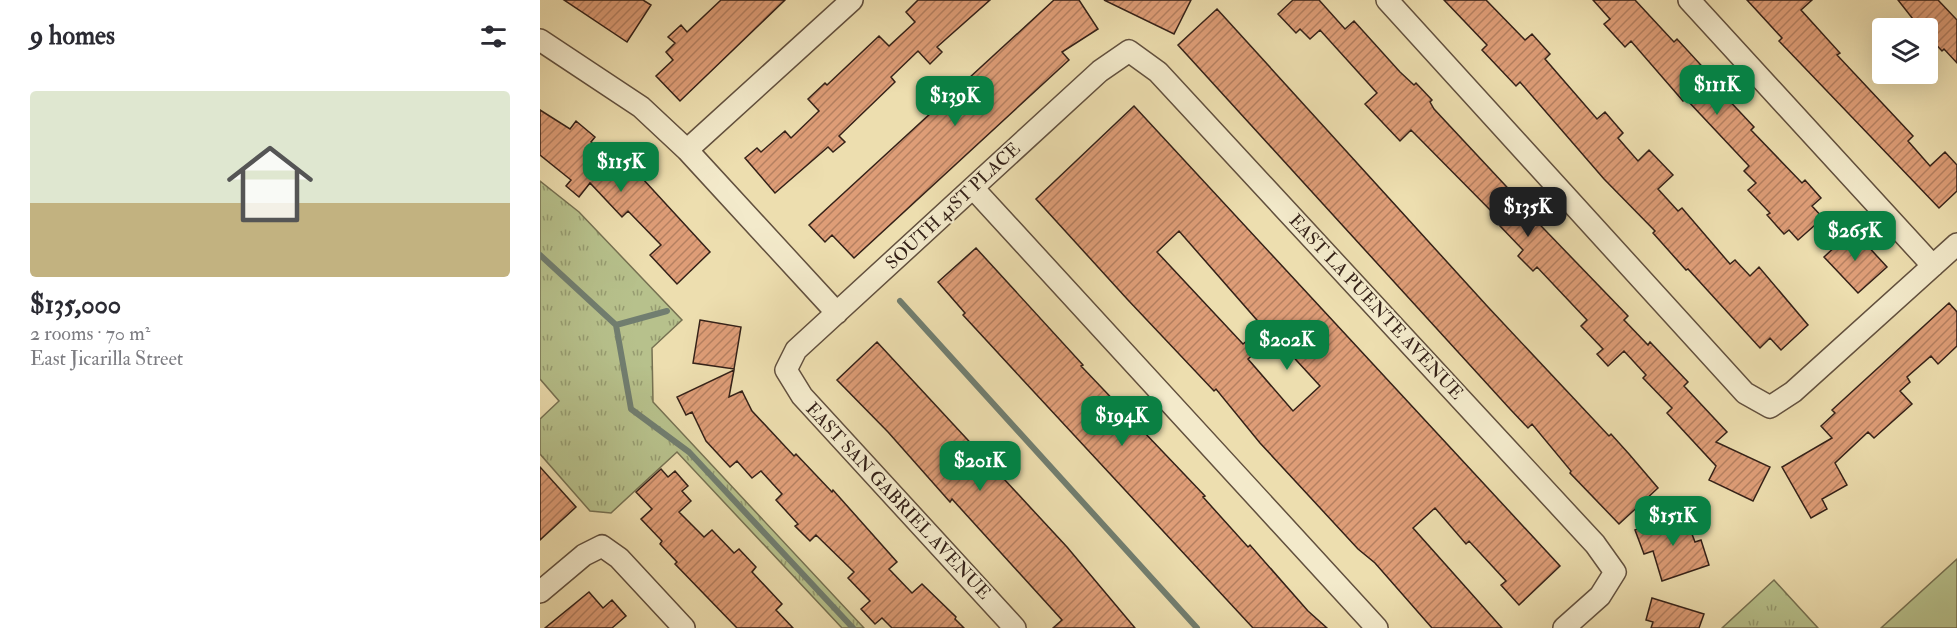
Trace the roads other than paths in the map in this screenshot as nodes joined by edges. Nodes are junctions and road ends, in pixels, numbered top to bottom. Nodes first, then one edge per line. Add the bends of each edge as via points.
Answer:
1 (852, 0) edge
2 (1386, 0) edge
3 (1689, 0) edge
4 (540, 40) edge
5 (1129, 51) joint
6 (687, 150) junction
7 (973, 188) junction
8 (1957, 244) edge
9 (1933, 266) junction
10 (837, 313) junction
11 (786, 370) joint
12 (543, 582) edge
13 (684, 628) edge
14 (1015, 628) edge
15 (1377, 628) edge
16 (1564, 628) edge

1 - 6 street
2 - 9 street via 1745,393 1770,407 1793,393
3 - 9 street
4 - 6 street via 641,107
5 - 7 street, SOUTH 41ST PLACE via 1100,71
5 - 16 street, EAST LA PUENTE AVENUE via 1158,72 1595,544 1615,572 1600,596
6 - 10 street
7 - 10 street, SOUTH 41ST PLACE
7 - 15 street
8 - 9 street
10 - 11 street, SOUTH 41ST PLACE via 796,350
11 - 14 street, EAST SAN GABRIEL AVENUE via 802,396
12 - 13 street via 602,546 619,558

